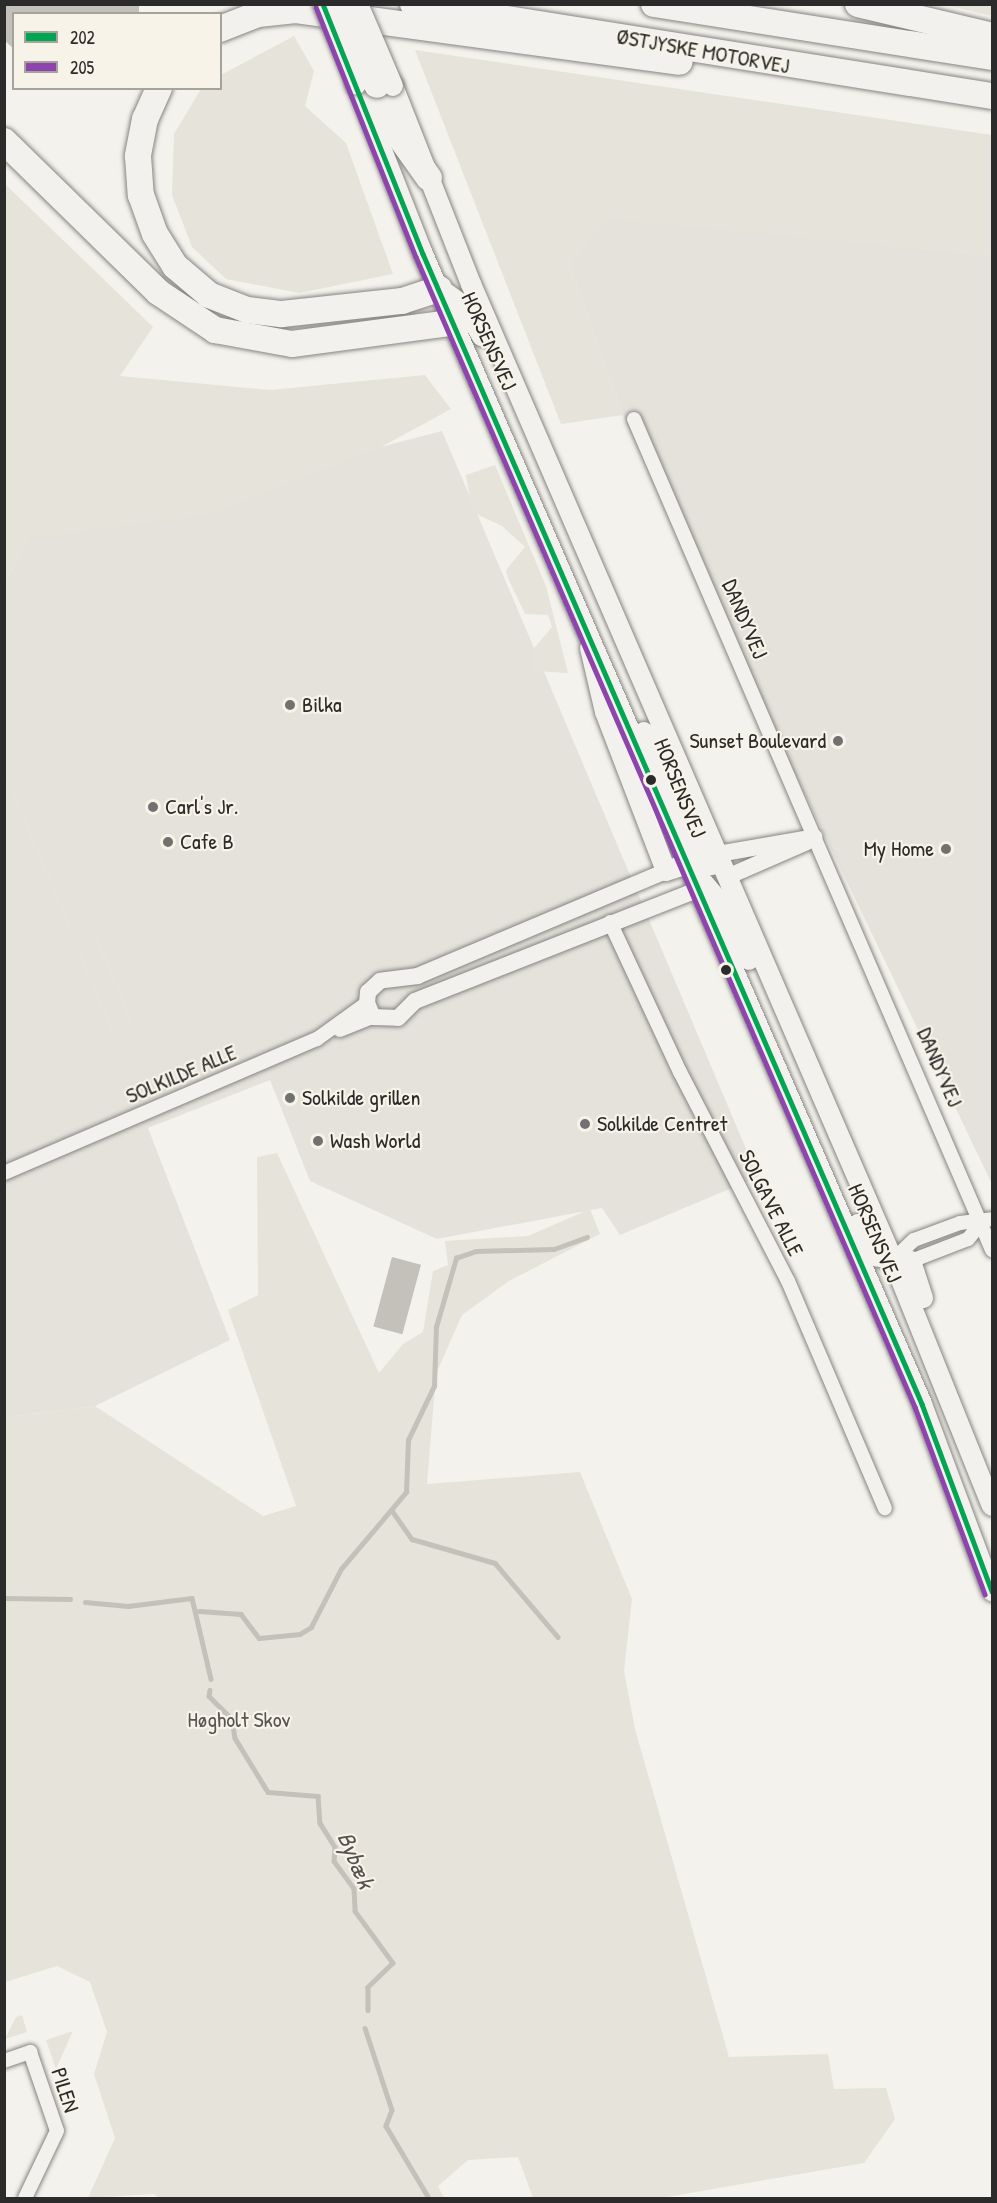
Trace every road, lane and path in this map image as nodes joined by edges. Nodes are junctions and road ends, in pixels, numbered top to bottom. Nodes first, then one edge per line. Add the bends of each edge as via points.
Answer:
1 (322, 4) edge
2 (342, 4) edge
3 (358, 4) edge
4 (413, 4) edge
5 (654, 4) edge
6 (858, 4) edge
7 (222, 27) edge
8 (993, 36) edge
9 (993, 57) edge
10 (800, 68) junction
11 (375, 85) junction
12 (158, 90) edge
13 (993, 96) edge
14 (4, 141) edge
15 (429, 178) joint
16 (471, 284) junction
17 (439, 289) junction
18 (461, 315) junction
19 (634, 419) dead end
20 (548, 461) junction
21 (589, 628) junction
22 (815, 837) junction
23 (702, 859) junction
24 (666, 871) junction
25 (728, 877) junction
26 (702, 887) junction
27 (610, 922) junction
28 (370, 1010) junction
29 (790, 1022) junction
30 (784, 1082) junction
31 (4, 1173) edge
32 (987, 1221) edge
33 (993, 1250) edge
34 (902, 1260) junction
35 (866, 1272) junction
36 (993, 1506) edge
37 (885, 1508) dead end
38 (993, 1591) edge
39 (4, 2061) edge
40 (25, 2199) edge

1 - 11 main road, HORSENSVEJ, bridge
2 - 11 highway, bridge
3 - 11 main road, HORSENSVEJ, bridge
4 - 10 highway, ØSTJYSKE MOTORVEJ
5 - 9 highway, ØSTJYSKE MOTORVEJ
6 - 8 highway
7 - 10 highway via 258,14 296,10 708,66
10 - 13 highway, ØSTJYSKE MOTORVEJ
11 - 15 highway via 397,133
11 - 17 main road, HORSENSVEJ
12 - 17 highway via 145,119 138,156 141,195 155,234 176,266 209,295 247,310 282,314 402,301
14 - 18 highway via 158,292 215,330 292,344
15 - 16 main road, HORSENSVEJ
16 - 18 main road
16 - 20 main road, HORSENSVEJ
17 - 18 main road, HORSENSVEJ
18 - 20 main road via 527,440
18 - 21 main road, HORSENSVEJ
19 - 22 street, DANDYVEJ
20 - 23 main road, HORSENSVEJ
21 - 23 main road, HORSENSVEJ
21 - 24 main road via 591,668
22 - 23 street
22 - 25 street
22 - 32 street, DANDYVEJ
23 - 24 main road
23 - 25 main road, HORSENSVEJ
23 - 26 main road, HORSENSVEJ
24 - 28 street, SOLKILDE ALLE via 418,976 380,981 368,992
25 - 26 main road
25 - 29 main road, HORSENSVEJ
26 - 27 street
26 - 29 main road via 725,908 761,987
26 - 30 main road, HORSENSVEJ
27 - 28 street via 415,1001 398,1018
27 - 37 street, SOLGAVE ALLE via 680,1072 788,1281
28 - 31 street, SOLKILDE ALLE via 324,1036
29 - 34 main road, HORSENSVEJ
30 - 34 main road via 813,1119 864,1239 876,1256
30 - 35 main road, HORSENSVEJ
32 - 33 street, DANDYVEJ
32 - 34 street via 960,1223 914,1240
34 - 35 main road
34 - 36 main road, HORSENSVEJ
35 - 38 main road, HORSENSVEJ
39 - 40 street, PILEN via 30,2052 57,2131

